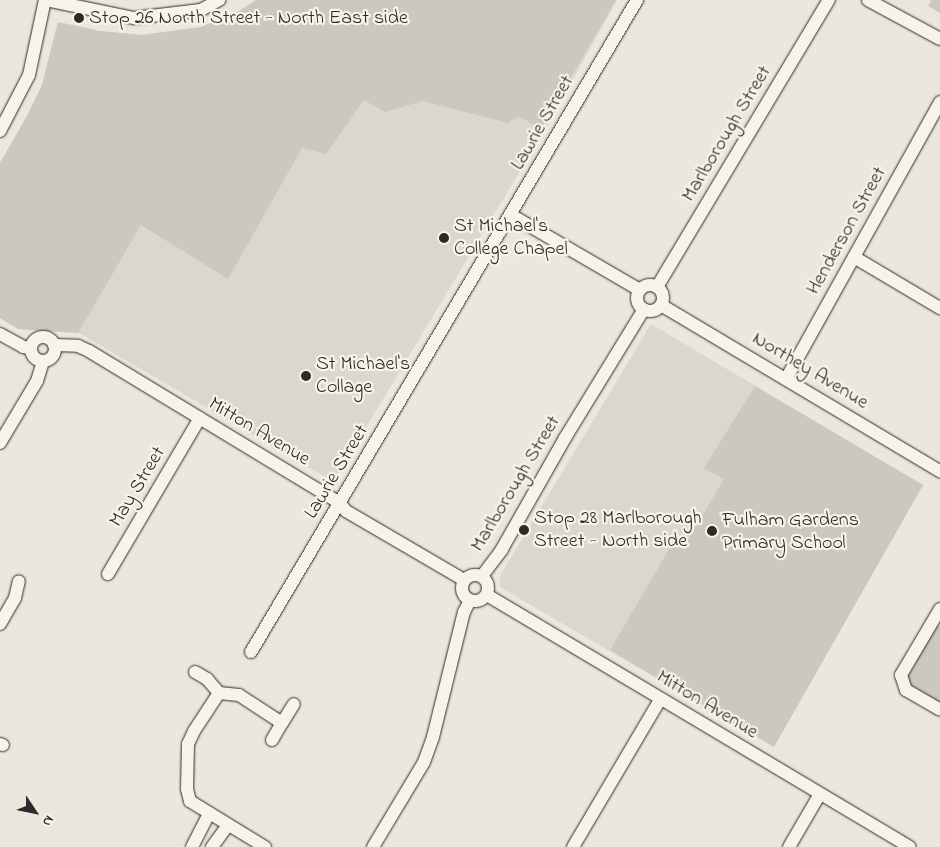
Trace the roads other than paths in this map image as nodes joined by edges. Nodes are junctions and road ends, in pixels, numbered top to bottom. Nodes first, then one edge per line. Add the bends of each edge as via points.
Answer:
1 (46, 0) edge
2 (219, 0) edge
3 (637, 0) edge
4 (829, 0) edge
5 (868, 0) edge
6 (940, 39) edge
7 (940, 102) edge
8 (0, 131) edge
9 (511, 215) junction
10 (854, 257) junction
11 (657, 287) junction
12 (640, 290) junction
13 (661, 305) junction
14 (940, 308) edge
15 (644, 309) junction
16 (0, 334) edge
17 (54, 345) junction
18 (32, 348) junction
19 (43, 361) junction
20 (786, 379) junction
21 (200, 418) junction
22 (0, 443) edge
23 (940, 471) edge
24 (340, 503) junction
25 (108, 574) dead end
26 (482, 576) junction
27 (464, 580) junction
28 (19, 581) dead end
29 (487, 594) junction
30 (470, 600) junction
31 (940, 609) edge
32 (937, 622) edge
33 (0, 624) edge
34 (251, 652) dead end
35 (196, 672) dead end
36 (218, 694) junction
37 (660, 700) junction
38 (294, 704) dead end
39 (940, 710) edge
40 (282, 723) junction
41 (272, 740) dead end
42 (820, 794) junction
43 (209, 813) junction
44 (228, 826) junction
45 (192, 847) edge
46 (212, 847) edge
47 (265, 847) edge
48 (373, 847) edge
49 (573, 847) edge
50 (789, 847) edge
51 (909, 847) edge

1 - 2 street via 134,18 201,10
1 - 8 street via 29,75
3 - 9 street, Lawrie Street
4 - 11 street, Marlborough Street
5 - 6 street
7 - 10 street, Henderson Street
9 - 12 street
9 - 24 street, Lawrie Street
10 - 14 street
10 - 20 street, Henderson Street
11 - 12 street via 648,285
11 - 13 street via 663,296
12 - 15 street via 638,303
13 - 15 street via 652,311
13 - 20 street, Northey Avenue
15 - 26 street, Marlborough Street via 502,549
16 - 18 street via 23,347
17 - 18 street via 44,338 35,341
17 - 19 street via 53,356
17 - 21 street, Mitton Avenue via 78,346
18 - 19 street via 33,356
19 - 22 street via 37,381
20 - 23 street, Northey Avenue
21 - 24 street, Mitton Avenue
21 - 25 street, May Street
24 - 27 street, Mitton Avenue via 346,511
24 - 34 street, Lawrie Street
26 - 27 street via 473,574
26 - 29 street via 488,585
27 - 30 street via 463,593
28 - 33 street via 15,598
29 - 30 street via 477,601
29 - 37 street, Mitton Avenue
30 - 48 street via 424,762
31 - 32 street
32 - 39 street via 901,675 906,690
35 - 36 street via 207,679
36 - 40 street via 239,695
36 - 43 street via 188,744 187,789 190,801
37 - 42 street, Mitton Avenue
37 - 49 street
38 - 40 street
40 - 41 street
42 - 50 street
42 - 51 street, Mitton Avenue
43 - 44 street
43 - 45 street
44 - 46 street
44 - 47 street

